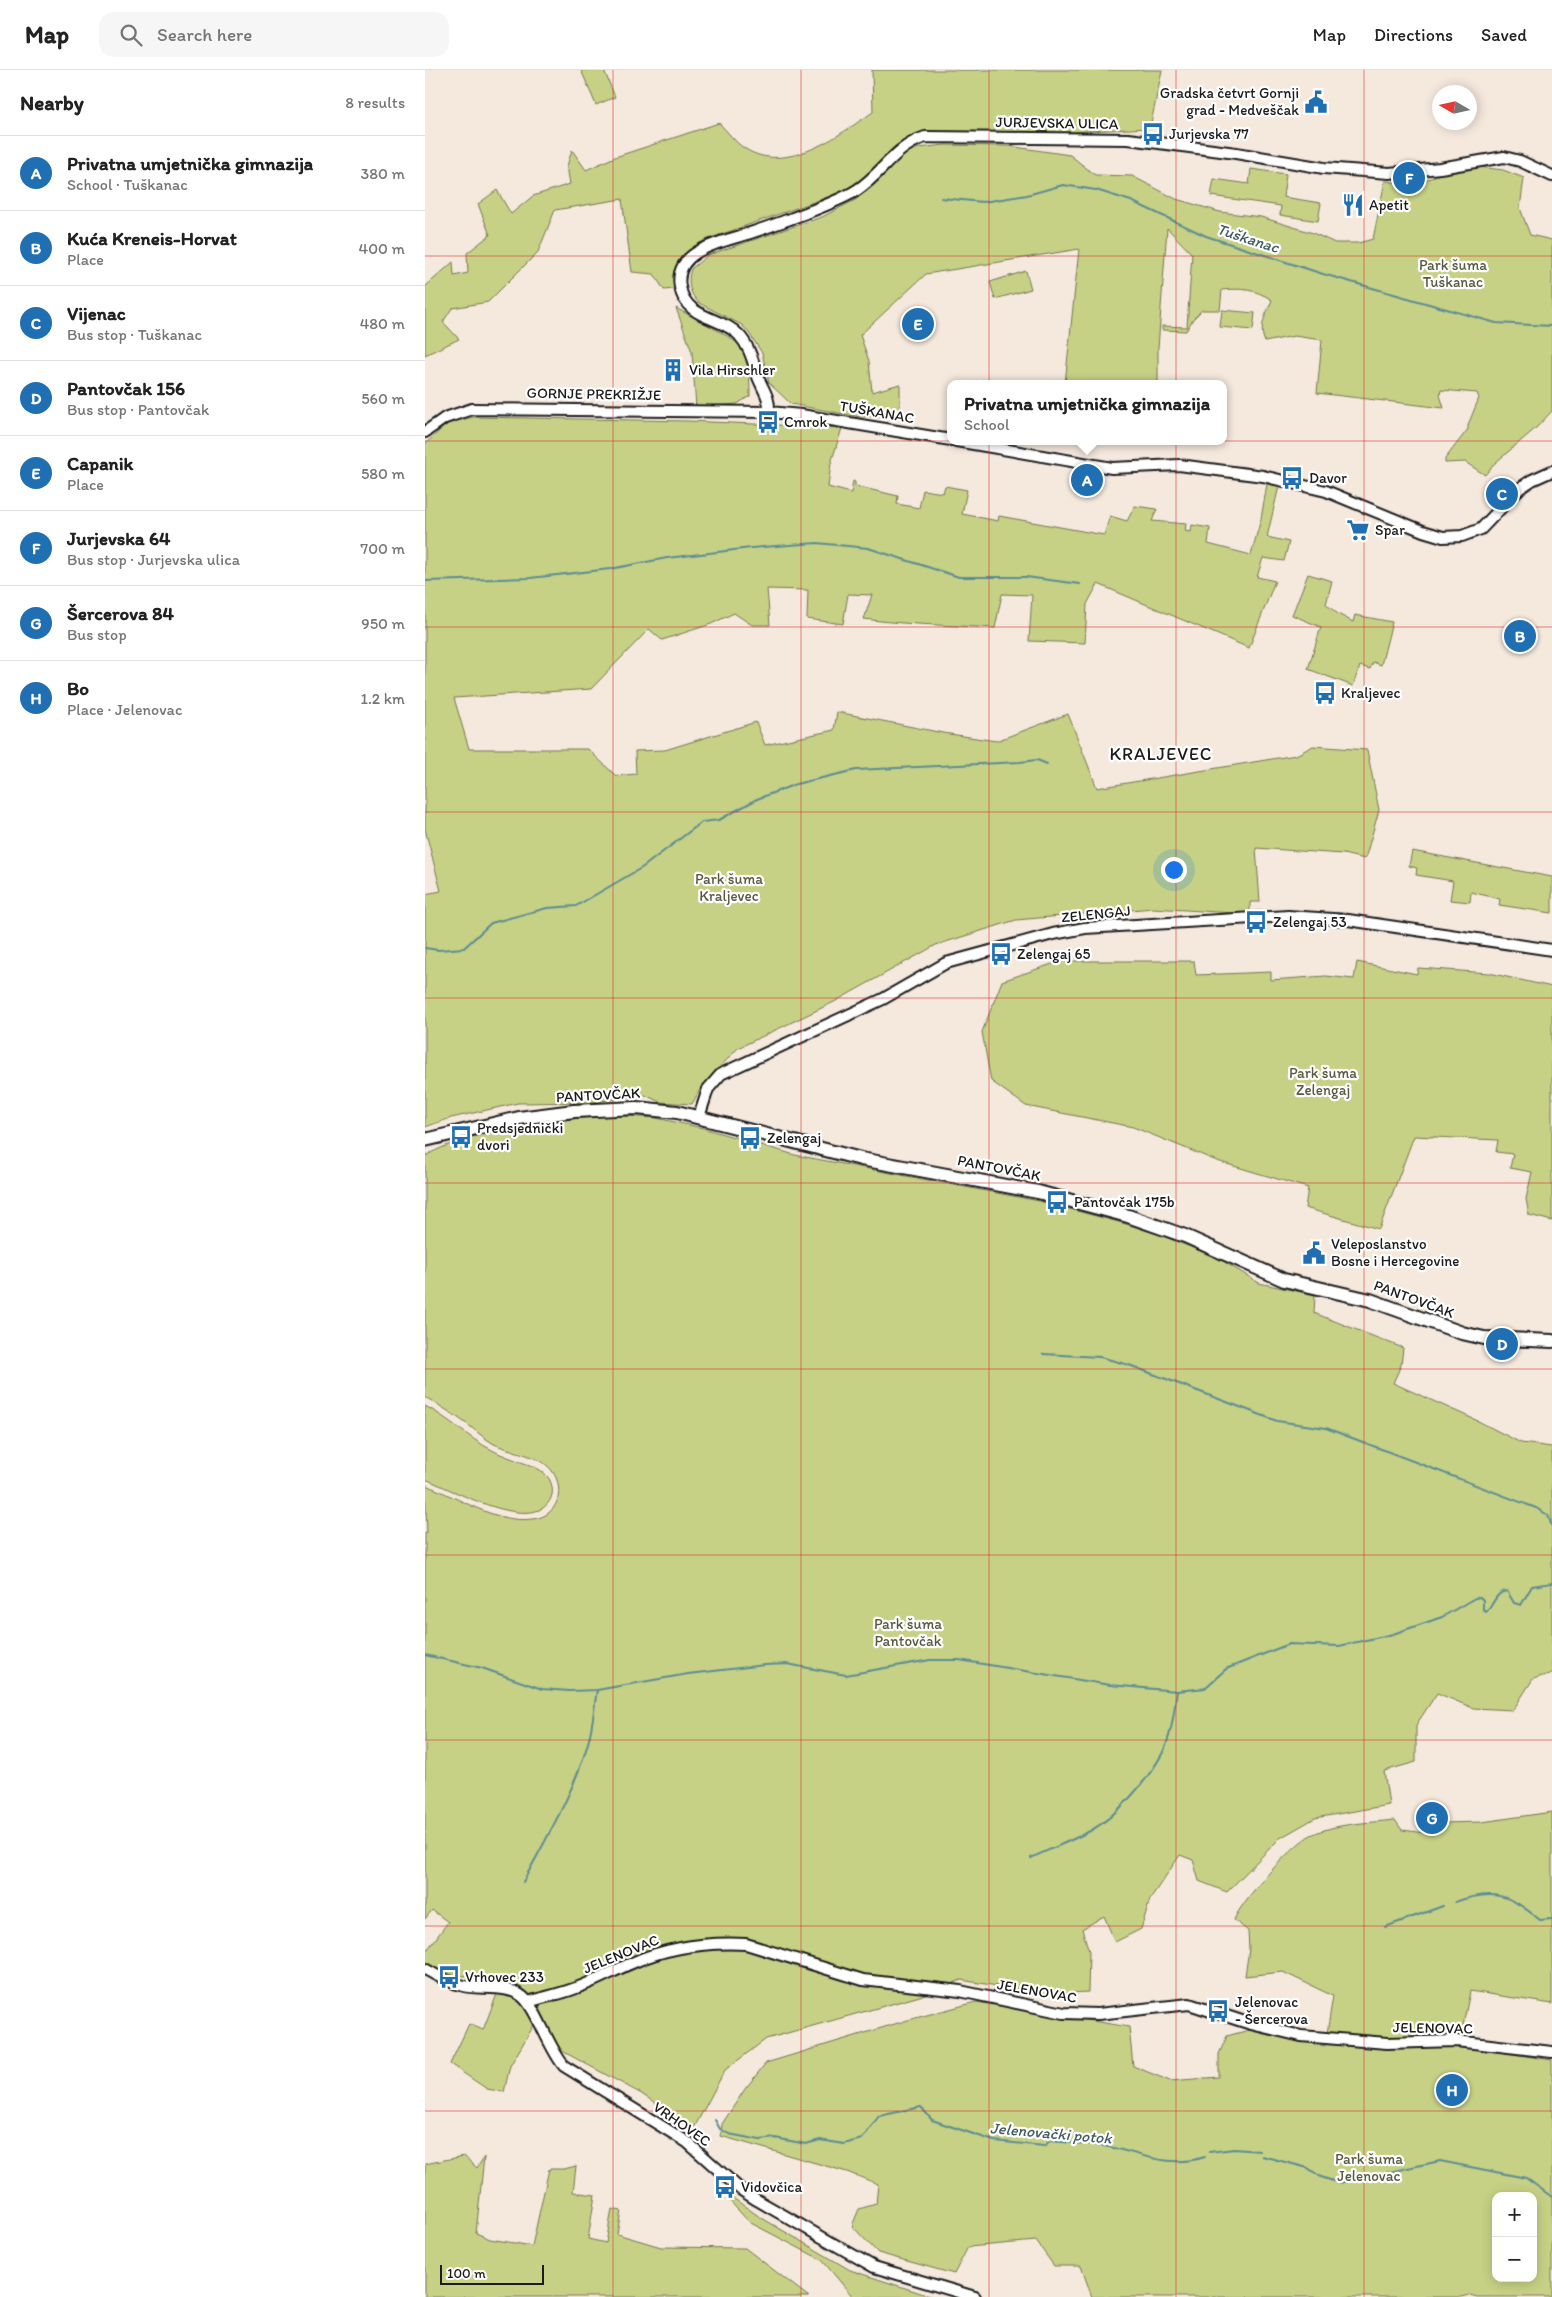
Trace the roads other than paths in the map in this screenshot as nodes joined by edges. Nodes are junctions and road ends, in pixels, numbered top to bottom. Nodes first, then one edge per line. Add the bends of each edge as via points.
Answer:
1 (1552, 176) edge
2 (769, 412) junction
3 (425, 432) edge
4 (947, 439) edge
5 (979, 445) edge
6 (1552, 471) edge
7 (1552, 950) edge
8 (699, 1117) junction
9 (425, 1140) edge
10 (1552, 1341) edge
11 (425, 1969) edge
12 (528, 2002) junction
13 (1552, 2052) edge
14 (975, 2297) edge

1 - 2 street, JURJEVSKA ULICA via 1504,157 1423,171 1389,173 1324,168 1128,139 925,137 905,145 856,190 789,219 707,246 688,258 679,276 683,296 694,310 738,334 746,344 767,394
2 - 3 street, GORNJE PREKRIŽJE via 472,409 445,418
2 - 4 street, TUŠKANAC
5 - 6 street via 1112,468 1179,465 1263,476 1326,491 1423,531 1443,536 1462,536 1481,529 1520,488
7 - 8 street, ZELENGAJ via 1348,920 1289,916 1085,928 1053,934 946,963 883,999 721,1074 708,1088
8 - 9 main road, PANTOVČAK via 655,1109 602,1108 519,1118
8 - 10 main road, PANTOVČAK via 861,1159 1038,1192 1128,1216 1185,1236 1284,1280 1370,1300 1462,1334
11 - 12 street via 463,1986 515,1992
12 - 13 street, JELENOVAC via 574,1989 662,1952 688,1946 738,1944 863,1980 960,1991 1064,2013 1098,2014 1189,2004 1301,2036 1387,2043 1456,2041
12 - 14 street, VRHOVEC via 552,2051 565,2066 687,2142 740,2189 874,2267

